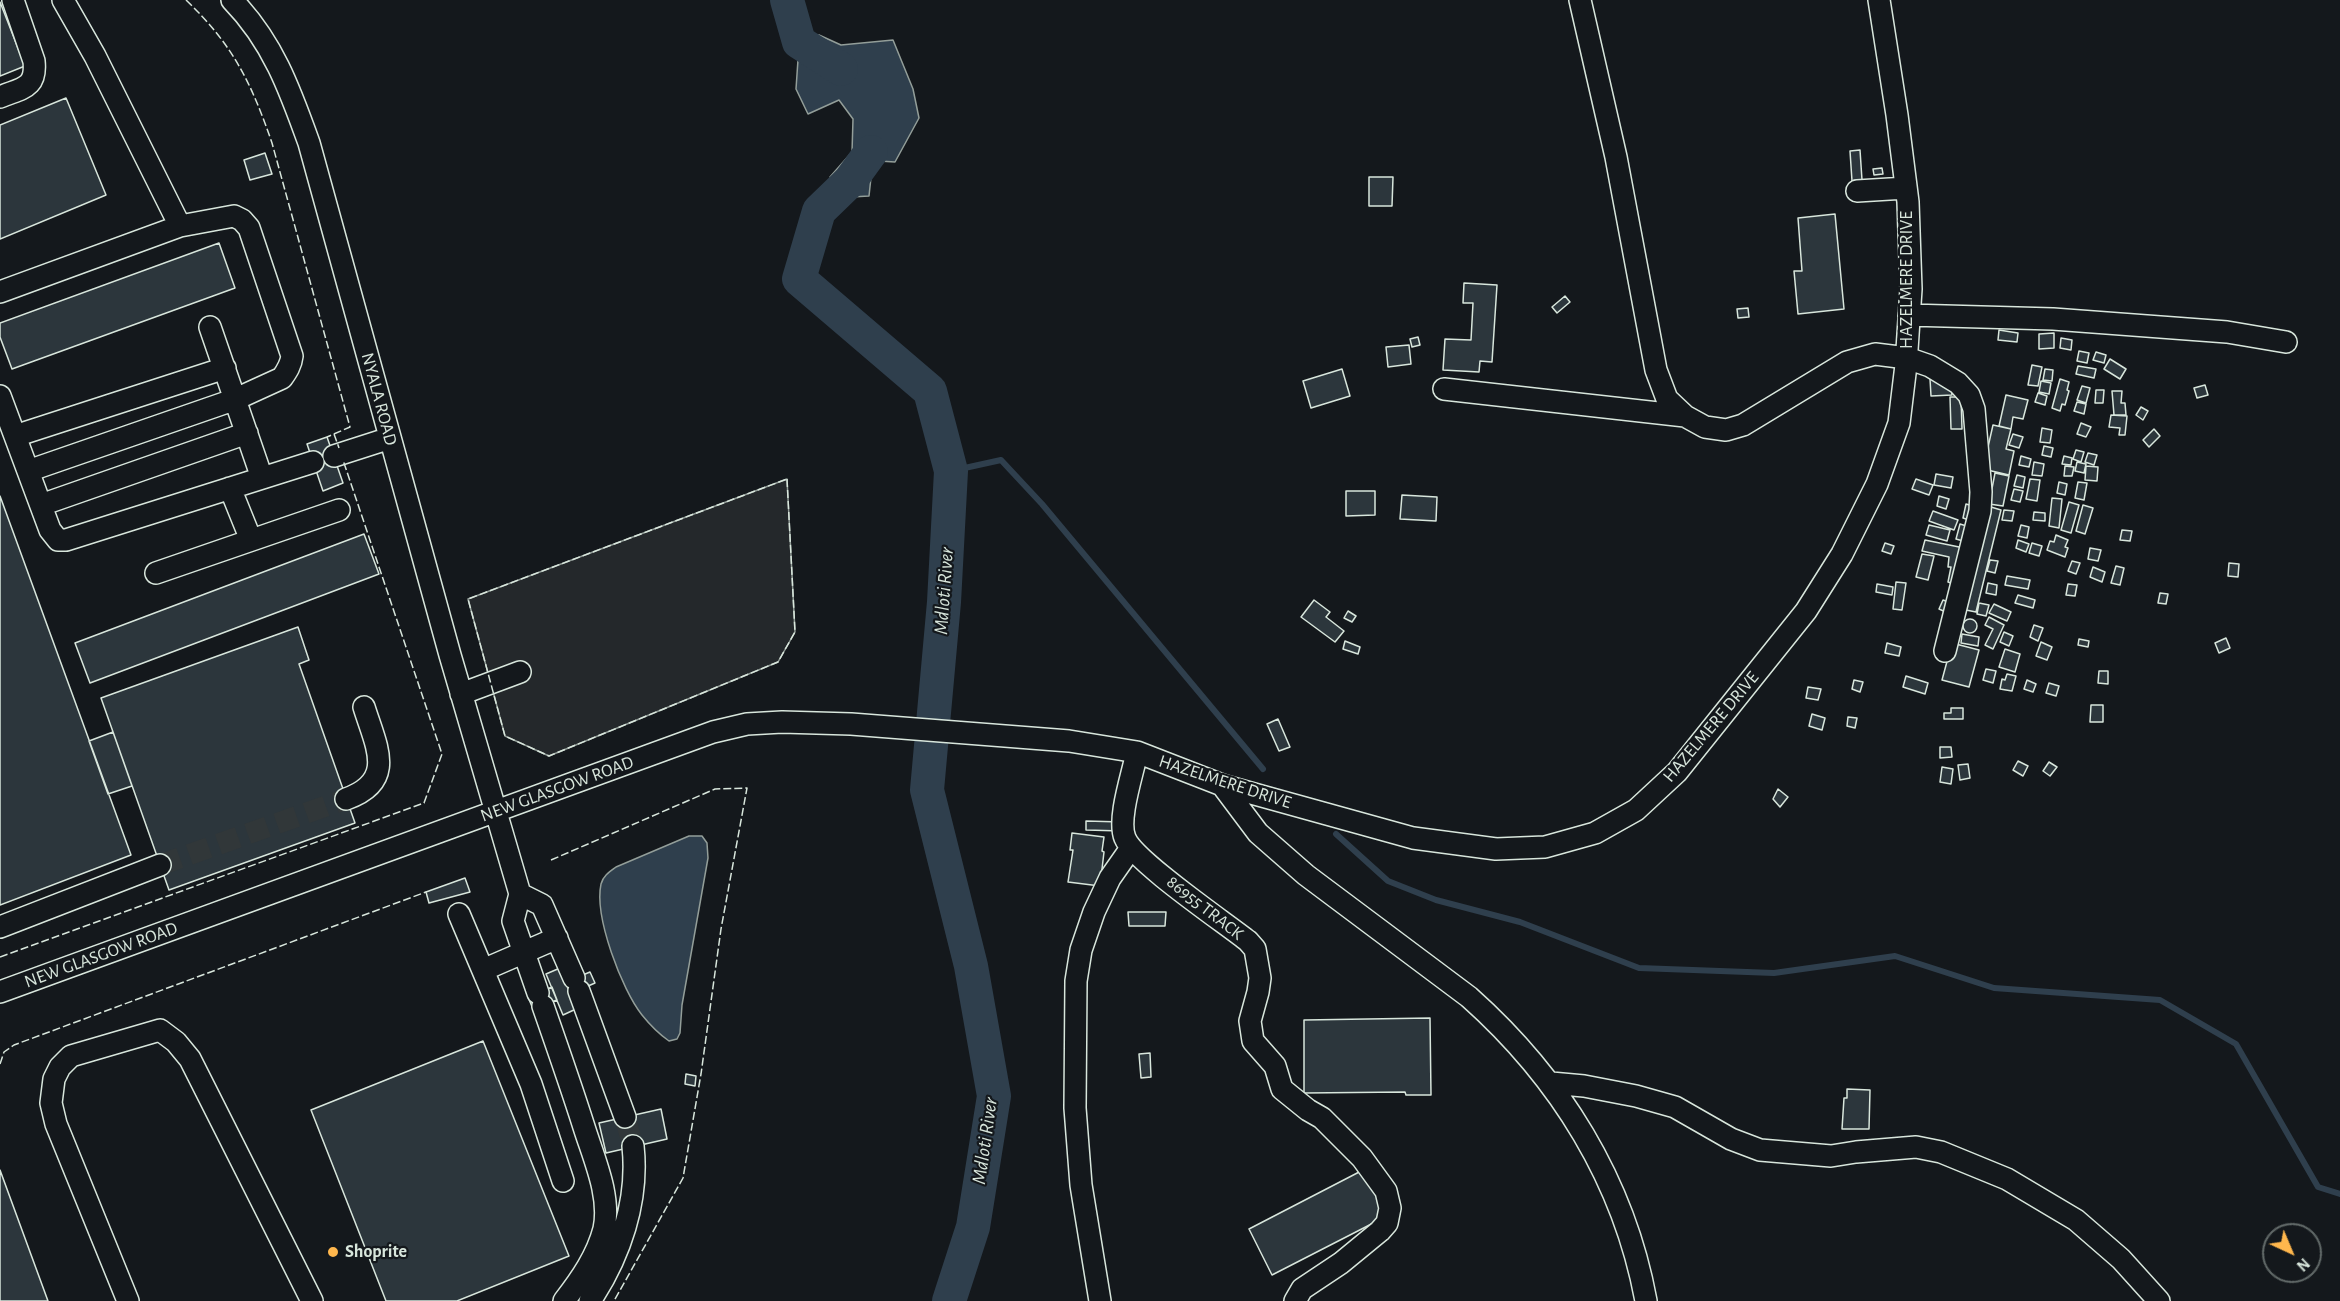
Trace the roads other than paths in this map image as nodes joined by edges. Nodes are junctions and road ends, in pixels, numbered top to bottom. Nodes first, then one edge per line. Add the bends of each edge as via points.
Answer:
1 (13, 0) edge
2 (63, 0) edge
3 (232, 0) edge
4 (1580, 0) edge
5 (1879, 0) edge
6 (0, 97) edge
7 (1906, 188) junction
8 (1857, 191) dead end
9 (180, 226) junction
10 (0, 292) edge
11 (1909, 315) junction
12 (210, 327) dead end
13 (2286, 342) dead end
14 (1907, 358) junction
15 (225, 368) junction
16 (1444, 389) dead end
17 (0, 396) edge
18 (236, 399) junction
19 (1685, 416) junction
20 (248, 433) junction
21 (15, 436) junction
22 (390, 438) junction
23 (334, 456) dead end
24 (313, 462) dead end
25 (28, 471) junction
26 (262, 478) junction
27 (230, 488) junction
28 (41, 505) junction
29 (339, 510) dead end
30 (251, 540) junction
31 (156, 573) dead end
32 (1945, 651) dead end
33 (520, 672) dead end
34 (461, 694) junction
35 (363, 707) dead end
36 (1137, 752) junction
37 (1222, 784) junction
38 (346, 799) tunnel mouth
39 (495, 812) junction
40 (1131, 848) junction
41 (160, 865) tunnel mouth
42 (520, 894) junction
43 (459, 914) dead end
44 (0, 927) edge
45 (557, 938) junction
46 (524, 952) junction
47 (483, 970) junction
48 (0, 992) edge
49 (1551, 1083) junction
50 (625, 1117) tunnel mouth
51 (633, 1146) tunnel mouth
52 (563, 1181) dead end
53 (128, 1301) edge
54 (312, 1301) edge
55 (564, 1301) edge
56 (590, 1301) edge
57 (1100, 1301) edge
58 (1295, 1301) edge
59 (1647, 1301) edge
60 (2159, 1301) edge

1 - 6 street via 35,71 29,85
2 - 9 street
3 - 22 street, NYALA ROAD via 269,47 294,100
4 - 19 street via 1616,157 1656,370 1667,399
5 - 7 street, HAZELMERE DRIVE
7 - 8 street, HAZELMERE DRIVE
7 - 11 street, HAZELMERE DRIVE
9 - 10 street
9 - 18 street via 234,216 249,228 292,356 282,378
11 - 13 street via 2053,319 2227,332
11 - 14 street, HAZELMERE DRIVE
12 - 15 street
14 - 19 street via 1875,354 1847,362 1743,424 1726,430 1705,427
14 - 32 street via 1947,375 1969,395 1974,409 1980,511
14 - 37 street, HAZELMERE DRIVE via 1899,423 1877,484 1842,554 1806,611 1677,772 1636,810 1595,833 1545,847 1496,849 1413,838
15 - 18 street
15 - 21 street
16 - 19 street
17 - 21 street
18 - 20 street
18 - 25 street
20 - 26 street
20 - 28 street
21 - 25 street
22 - 23 street
22 - 34 street, NYALA ROAD
24 - 26 street
25 - 28 street
26 - 27 street
27 - 28 street via 66,540 55,537
27 - 30 street
29 - 30 street
30 - 31 street
33 - 34 street
34 - 39 street, NYALA ROAD
35 - 38 street via 380,755 380,767 363,793
36 - 37 street, HAZELMERE DRIVE
36 - 39 street, NEW GLASGOW ROAD via 1069,741 851,724 747,724 713,732
36 - 40 street via 1123,820 1124,837
37 - 49 street via 1258,833 1306,875 1469,998 1518,1044
39 - 42 street, NYALA ROAD
39 - 48 street, NEW GLASGOW ROAD
40 - 57 street via 1110,878 1094,912 1076,981 1075,1108 1080,1174
40 - 58 street, 86955 TRACK via 1255,949 1260,978 1250,1021 1252,1041 1275,1066 1282,1089 1344,1139 1386,1191 1390,1208 1387,1223 1359,1250 1302,1289
41 - 44 street
42 - 45 street via 542,905
42 - 46 street via 513,921
43 - 47 street
45 - 46 street
45 - 50 street
46 - 47 street
46 - 55 street via 567,1074 606,1206 597,1249
47 - 52 street via 531,1084
49 - 59 street via 1580,1125 1611,1186 1635,1251
49 - 60 street via 1636,1095 1676,1107 1731,1139 1760,1150 1831,1156 1916,1147 1941,1152 2007,1179 2076,1220 2121,1259
51 - 56 street via 635,1175 627,1221 617,1251
53 - 54 street via 51,1103 54,1079 71,1056 160,1030 190,1059

